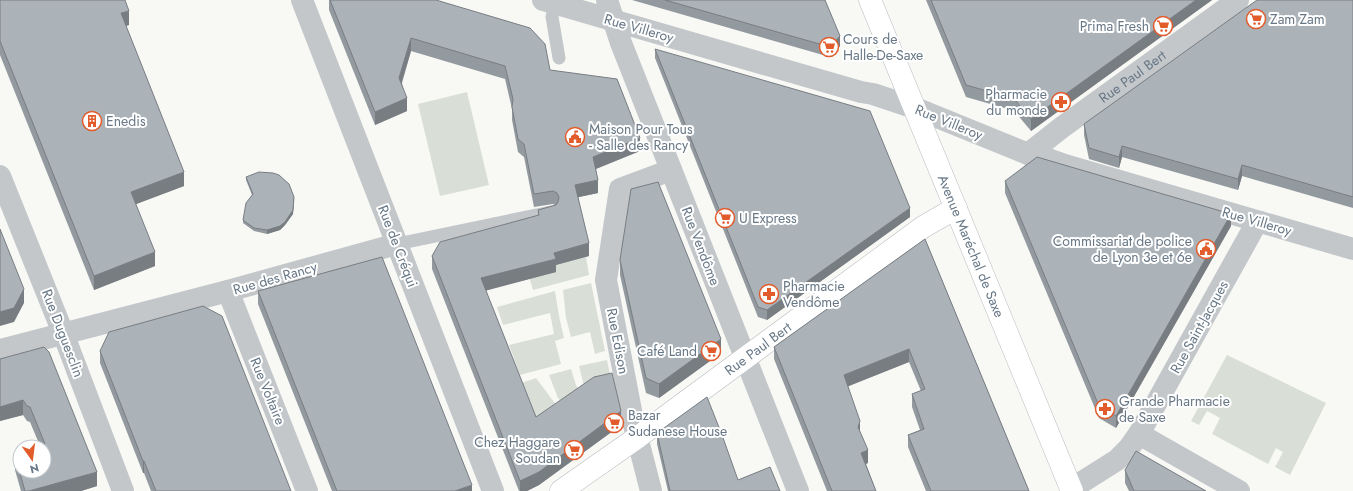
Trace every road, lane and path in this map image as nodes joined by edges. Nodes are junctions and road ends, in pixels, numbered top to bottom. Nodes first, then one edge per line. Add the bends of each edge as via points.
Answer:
1 (302, 0) edge
2 (607, 0) edge
3 (870, 0) edge
4 (1238, 0) edge
5 (549, 2) edge
6 (613, 21) junction
7 (559, 58) dead end
8 (915, 108) junction
9 (1028, 154) junction
10 (671, 170) junction
11 (0, 176) edge
12 (956, 208) junction
13 (551, 212) edge
14 (1260, 222) junction
15 (397, 244) junction
16 (1353, 249) edge
17 (228, 292) junction
18 (63, 333) junction
19 (0, 350) edge
20 (745, 359) junction
21 (1139, 434) junction
22 (638, 437) junction
23 (1072, 490) edge
24 (123, 491) edge
25 (307, 491) edge
26 (493, 491) edge
27 (561, 491) edge
28 (651, 491) edge
29 (798, 491) edge
30 (1239, 491) edge

1 - 15 street, Rue de Créqui
2 - 6 street, Rue Vendôme
3 - 8 main road, Avenue Maréchal de Saxe
4 - 9 street, Rue Paul Bert
5 - 6 street, Rue Villeroy
5 - 7 lane
6 - 8 street, Rue Villeroy
6 - 10 street, Rue Vendôme
8 - 9 street, Rue Villeroy
8 - 12 main road, Avenue Maréchal de Saxe
9 - 14 street, Rue Villeroy
10 - 20 street, Rue Vendôme
10 - 22 street, Rue Edison via 620,189 606,280
11 - 18 street, Rue Duguesclin
12 - 20 main road, Rue Paul Bert via 923,227
12 - 23 main road, Avenue Maréchal de Saxe
13 - 15 lane, Rue des Rancy
14 - 16 street, Rue Villeroy
14 - 21 street, Rue Saint-Jacques via 1257,222
15 - 17 street, Rue des Rancy
15 - 26 street, Rue de Créqui
17 - 18 street, Rue des Rancy
17 - 25 street, Rue Voltaire
18 - 19 street, Rue des Rancy
18 - 24 street, Rue Duguesclin
20 - 22 main road, Rue Paul Bert
20 - 29 street, Rue Vendôme
21 - 23 street, Rue Saint-Jacques via 1117,460
21 - 30 street
22 - 27 main road, Rue Paul Bert
22 - 28 street, Rue Edison

